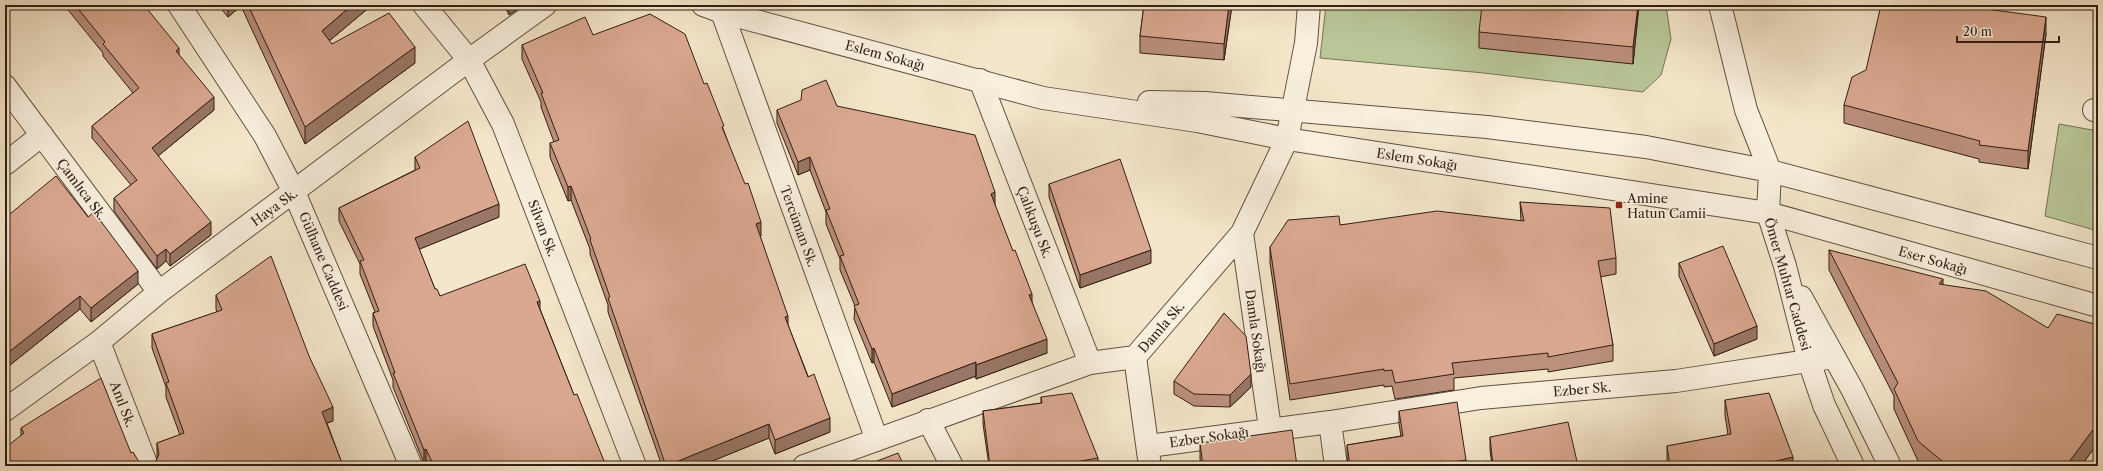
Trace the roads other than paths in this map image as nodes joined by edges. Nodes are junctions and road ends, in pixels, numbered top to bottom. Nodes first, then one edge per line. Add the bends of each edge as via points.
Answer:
1 (179, 5) edge
2 (424, 5) edge
3 (546, 5) edge
4 (1309, 5) edge
5 (1720, 5) edge
6 (713, 8) edge
7 (469, 60) junction
8 (980, 80) junction
9 (5, 86) edge
10 (1068, 101) junction
11 (1293, 110) junction
12 (42, 135) junction
13 (1287, 139) junction
14 (5, 164) edge
15 (1770, 171) junction
16 (294, 192) junction
17 (1768, 213) junction
18 (1242, 233) junction
19 (2098, 258) edge
20 (1785, 266) junction
21 (159, 292) junction
22 (2098, 306) edge
23 (99, 342) junction
24 (1135, 357) junction
25 (1834, 357) junction
26 (1809, 361) junction
27 (1090, 363) junction
28 (5, 410) edge
29 (928, 420) junction
30 (1330, 422) junction
31 (1270, 428) junction
32 (877, 440) junction
33 (1149, 456) edge
34 (147, 466) edge
35 (411, 466) edge
36 (635, 466) edge
37 (804, 466) edge
38 (952, 466) edge
39 (1336, 466) edge
40 (1853, 466) edge
41 (1890, 466) edge

1 - 16 street, Gülhane Caddesi via 265,136
2 - 7 street, Silvan Sk.
3 - 7 street, Haya Sk.
4 - 11 street, Damla Sk. via 1306,43
5 - 15 street, Ömer Muhtar Caddesi via 1746,110
6 - 8 street, Eslem Sokağı
6 - 32 street, Tercüman Sk.
7 - 16 street, Haya Sk.
7 - 36 street, Silvan Sk. via 503,124
8 - 10 street, Eslem Sokağı via 1042,98
8 - 27 street, Çalıkuşu Sk.
9 - 12 street, Çamlıca Sk.
10 - 11 street, Eslem Sokağı via 1205,103
10 - 13 street, Eslem Sokağı via 1197,121
11 - 13 street, Damla Sk.
11 - 15 street, Eslem Sokağı via 1494,128 1646,147
12 - 14 street
12 - 21 street, Çamlıca Sk.
13 - 17 street, Eslem Sokağı
13 - 18 street, Damla Sk.
15 - 17 street, Ömer Muhtar Caddesi
15 - 19 street
16 - 21 street, Haya Sk.
16 - 35 street, Gülhane Caddesi
17 - 20 street, Ömer Muhtar Caddesi
17 - 22 street, Eser Sokağı
18 - 24 street, Damla Sk.
18 - 31 street, Damla Sokağı
20 - 25 street
20 - 26 street, Ömer Muhtar Caddesi
21 - 23 street, Haya Sk.
23 - 28 street, Haya Sk.
23 - 34 street, Anıl Sk.
24 - 27 street, Damla Sk.
24 - 33 street
25 - 26 street, Ezber Sk.
25 - 41 street
26 - 30 street, Ezber Sk. via 1676,381 1481,398
26 - 40 street, Ömer Muhtar Caddesi via 1824,405
27 - 29 street, Damla Sk.
29 - 32 street, Damla Sk.
29 - 38 street
30 - 31 street, Ezber Sk.
30 - 39 street
31 - 33 street, Ezber Sokağı
32 - 37 street, Damla Sk.

